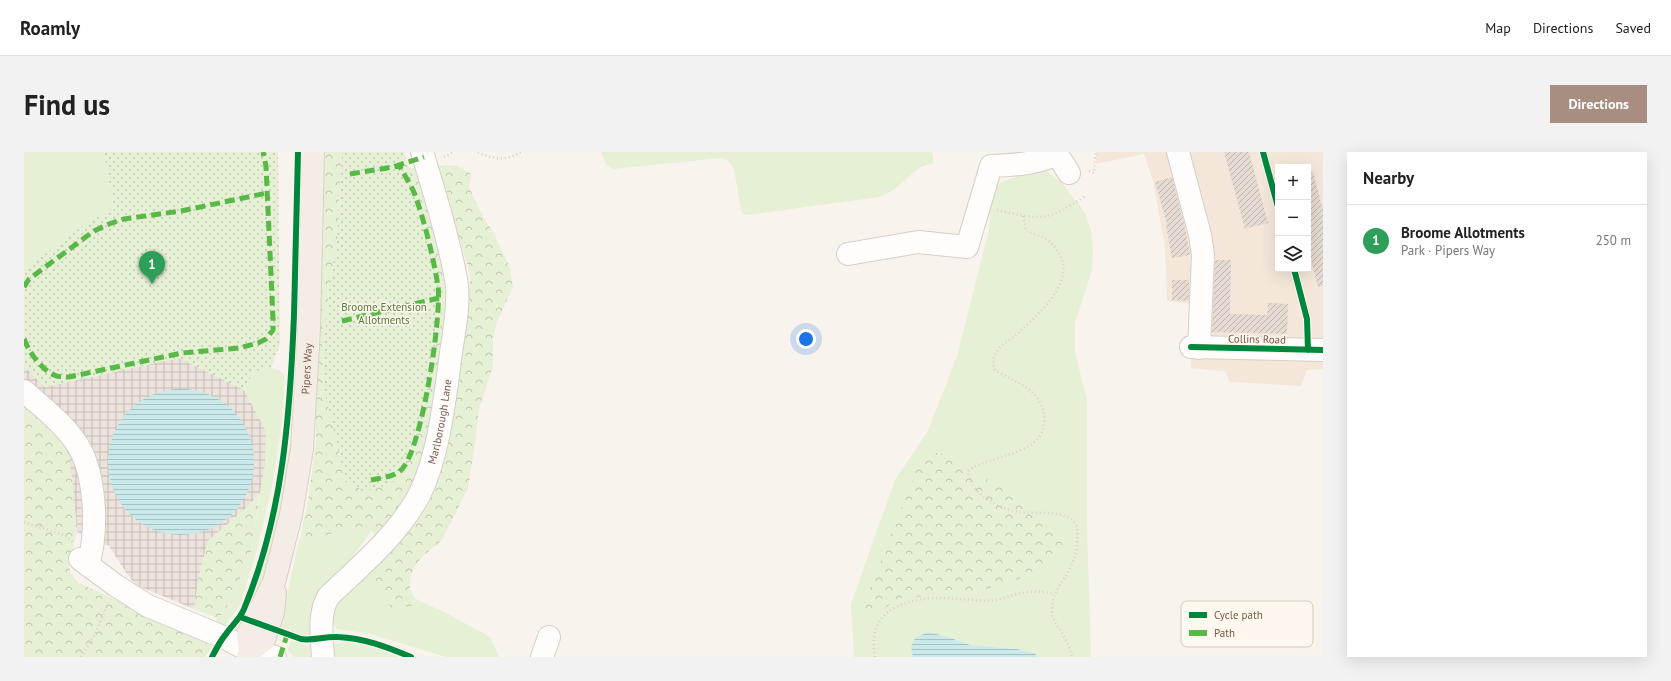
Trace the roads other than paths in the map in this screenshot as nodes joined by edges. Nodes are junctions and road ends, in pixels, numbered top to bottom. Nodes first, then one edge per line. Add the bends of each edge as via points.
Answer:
1 (313, 152) edge
2 (422, 152) edge
3 (1178, 152) edge
4 (1057, 153) edge
5 (1069, 173) dead end
6 (848, 254) dead end
7 (1323, 350) edge
8 (24, 391) edge
9 (549, 637) dead end
10 (251, 655) edge
11 (228, 657) edge
12 (275, 657) edge
13 (323, 657) edge
14 (542, 657) edge

1 - 10 main road, Pipers Way via 304,430 291,514 274,582 275,596 271,619 264,640
2 - 13 street, Marlborough Lane via 441,214 457,288 457,312 438,437 424,485 406,517 328,597 323,606
3 - 7 street, Collins Road via 1200,235 1202,255 1195,348
4 - 5 street
4 - 6 street via 1028,163 991,166 967,246 918,242
8 - 10 street via 60,424 82,453 92,495 94,517 93,540 84,562 148,606 223,637
9 - 14 street
10 - 11 street, Pipers Way
10 - 12 street

